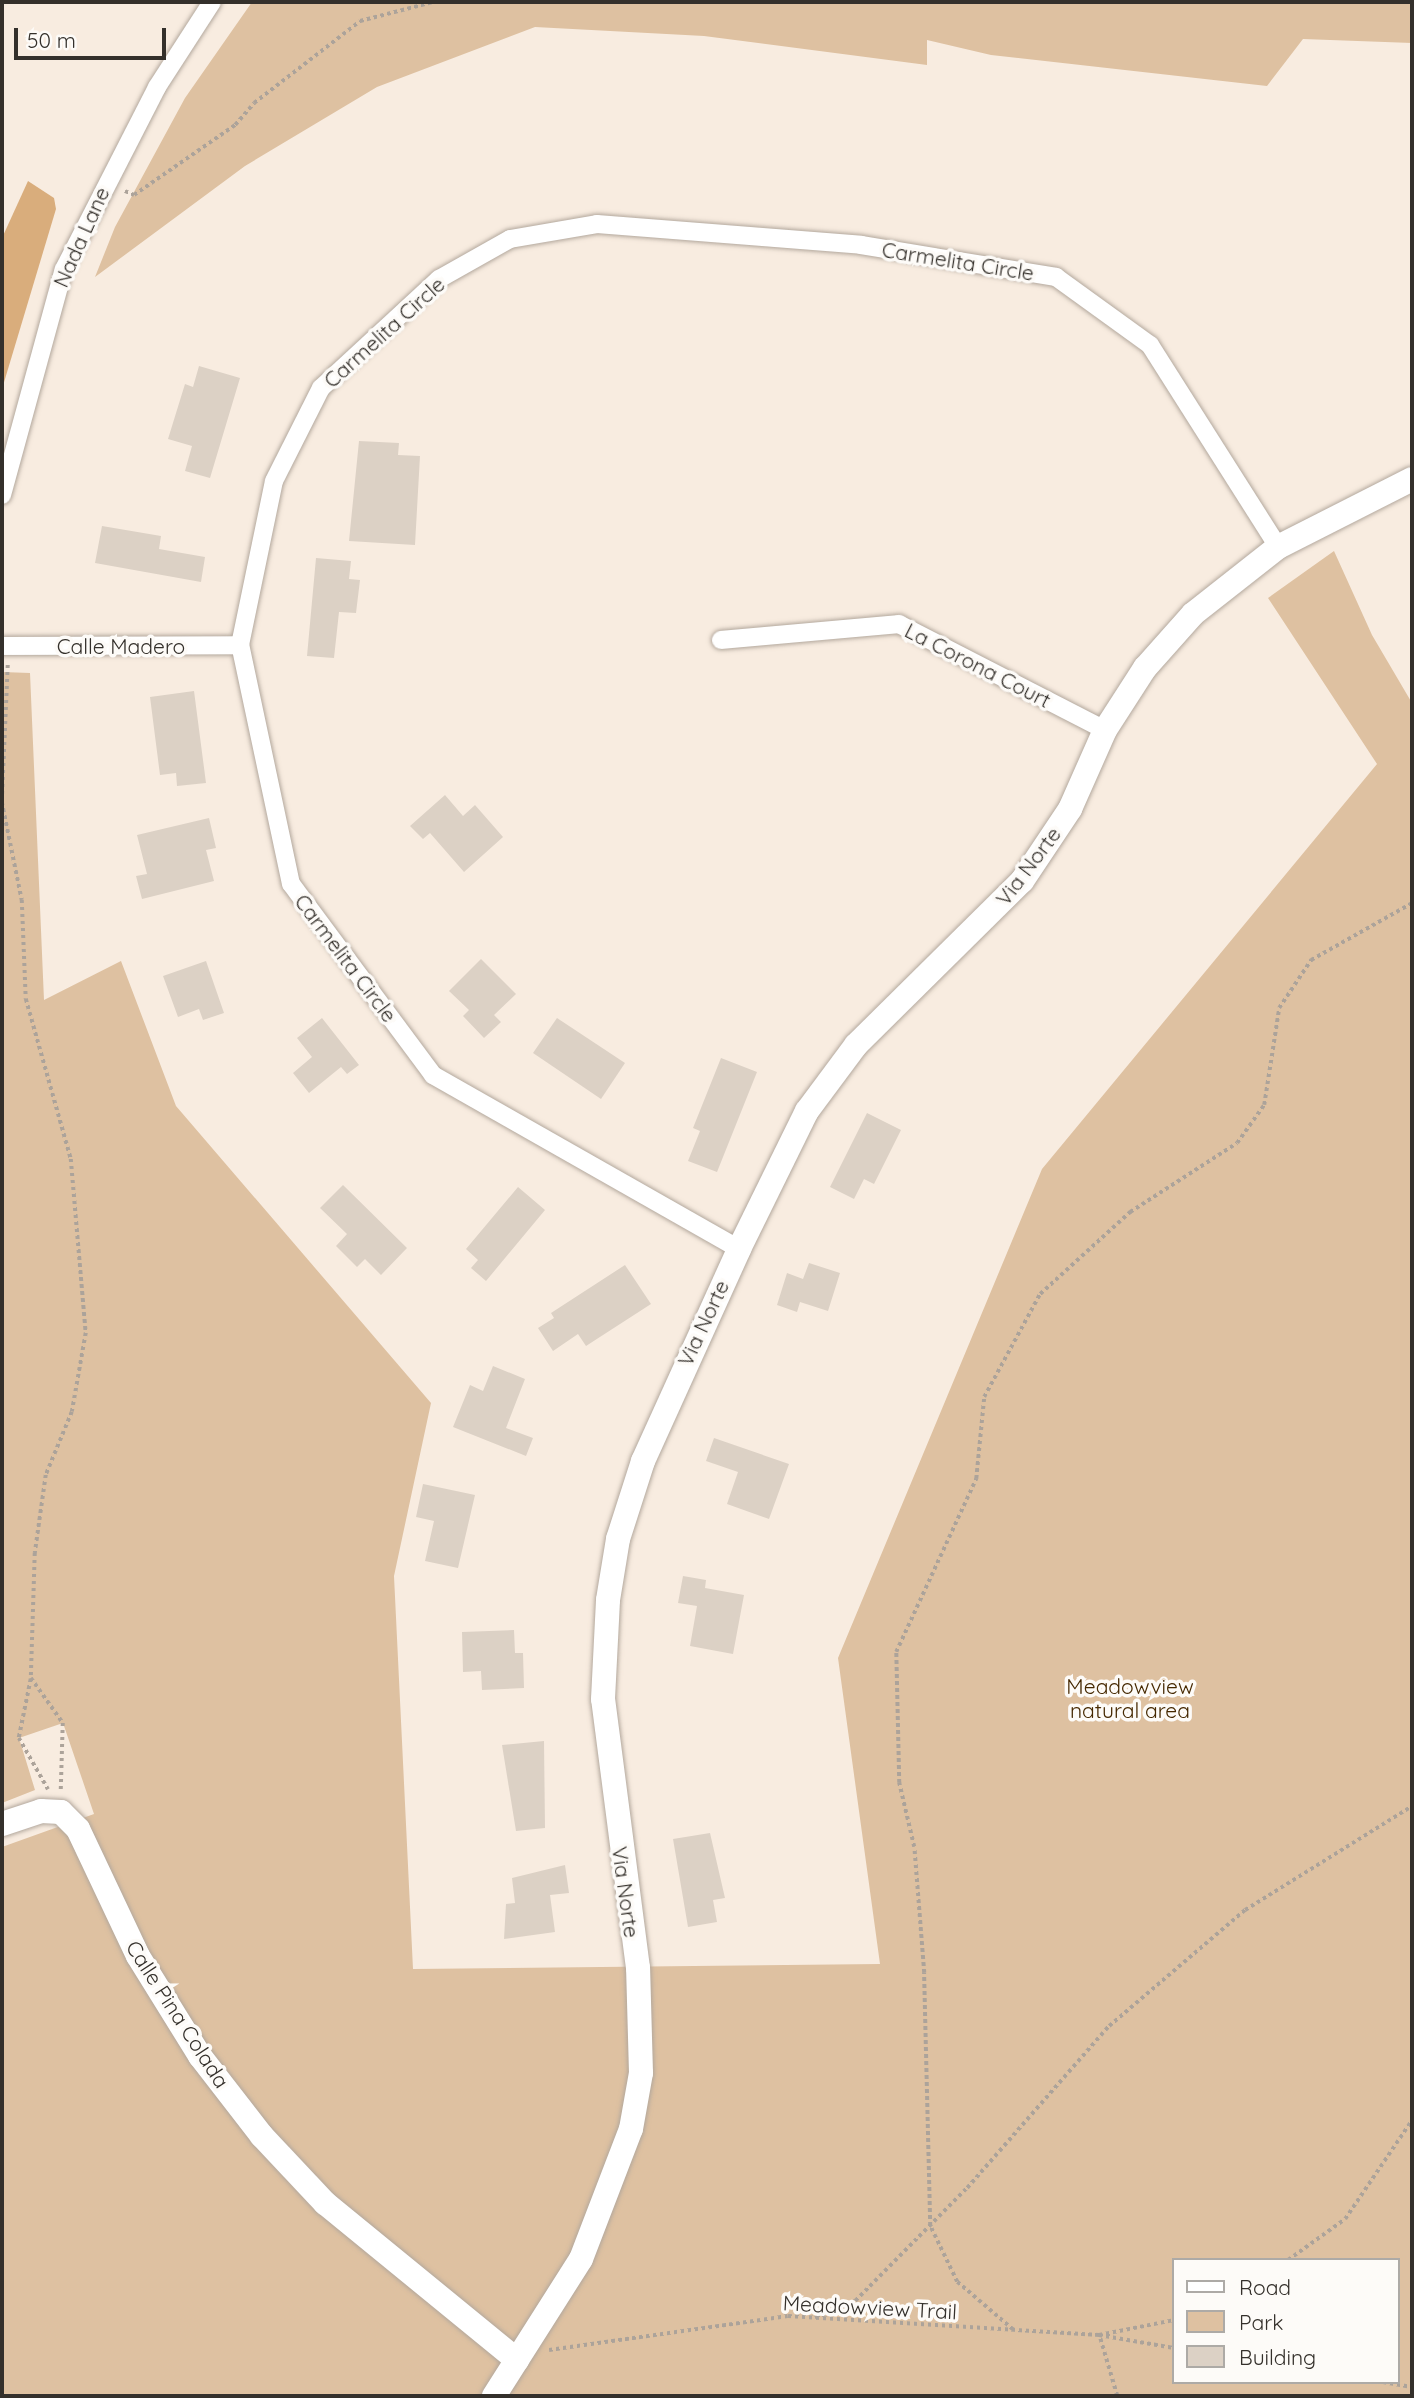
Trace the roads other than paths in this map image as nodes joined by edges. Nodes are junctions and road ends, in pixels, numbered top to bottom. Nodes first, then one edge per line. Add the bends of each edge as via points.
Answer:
1 (212, 2) edge
2 (1412, 479) edge
3 (2, 495) edge
4 (1278, 547) junction
5 (721, 639) dead end
6 (240, 645) junction
7 (5, 646) edge
8 (1105, 730) junction
9 (739, 1249) junction
10 (2, 1824) edge
11 (520, 2357) junction
12 (494, 2396) edge

1 - 3 street, Nada Lane via 104,183 64,269
2 - 4 street, Via Norte
4 - 6 street, Carmelita Circle via 1150,345 1056,277 861,245 597,224 510,239 439,279 321,388 274,481
4 - 8 street, Via Norte via 1193,614 1145,668
5 - 8 street, La Corona Court via 899,624
6 - 7 street, Calle Madero
6 - 9 street, Carmelita Circle via 291,884 433,1075
8 - 9 street, Via Norte via 1070,809 1022,881 961,948 856,1045 807,1111
9 - 11 street, Via Norte via 643,1461 618,1539 608,1600 603,1699 638,1968 641,2073 631,2129 581,2259
10 - 11 street, Calle Pina Colada via 41,1811 61,1812 78,1829 138,1956 200,2056 262,2136 326,2203
11 - 12 street, Via Norte

